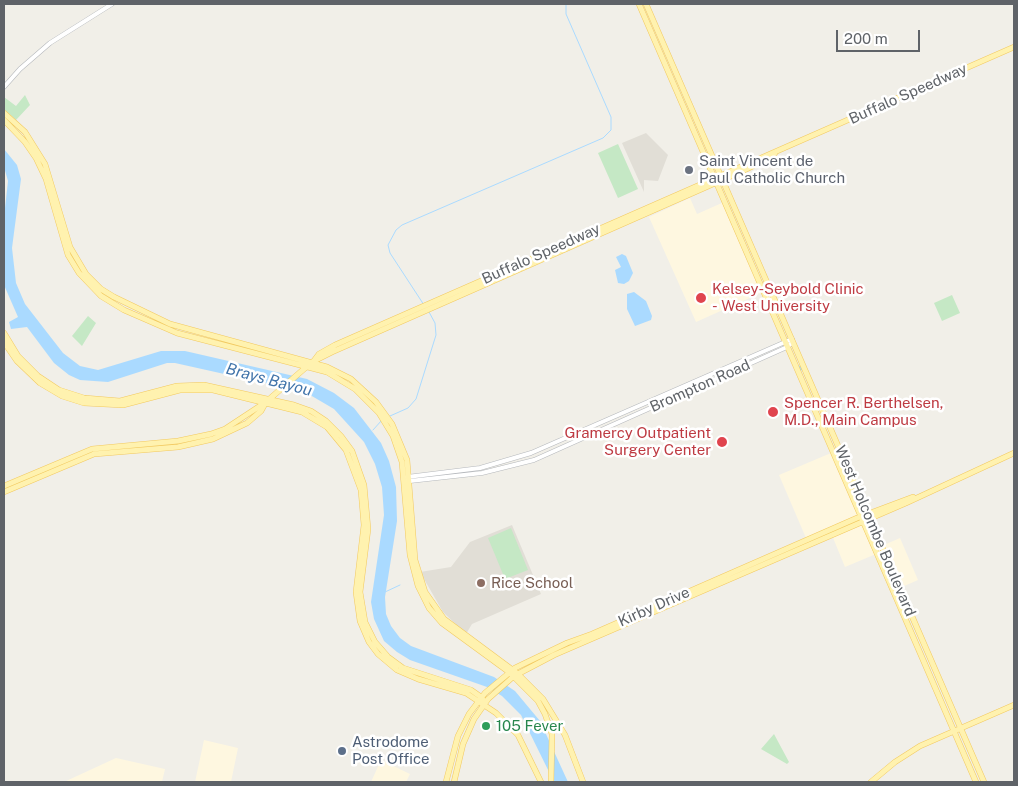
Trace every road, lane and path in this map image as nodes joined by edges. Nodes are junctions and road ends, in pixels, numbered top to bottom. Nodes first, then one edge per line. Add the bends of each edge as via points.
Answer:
1 (112, 4) edge
2 (638, 4) edge
3 (647, 5) edge
4 (642, 12) junction
5 (656, 45) junction
6 (1014, 47) edge
7 (666, 48) junction
8 (4, 87) edge
9 (692, 109) junction
10 (686, 112) junction
11 (4, 113) edge
12 (4, 120) edge
13 (34, 149) junction
14 (722, 177) junction
15 (715, 180) junction
16 (84, 274) junction
17 (422, 310) junction
18 (4, 333) edge
19 (785, 341) junction
20 (793, 341) junction
21 (4, 342) edge
22 (788, 347) junction
23 (324, 356) junction
24 (743, 359) junction
25 (296, 362) junction
26 (311, 364) junction
27 (746, 366) junction
28 (328, 367) junction
29 (299, 373) junction
30 (280, 390) junction
31 (252, 399) junction
32 (268, 400) junction
33 (283, 402) junction
34 (256, 408) junction
35 (382, 413) junction
36 (595, 425) junction
37 (598, 431) junction
38 (1014, 453) edge
39 (490, 464) junction
40 (448, 471) junction
41 (491, 471) junction
42 (449, 476) junction
43 (407, 478) junction
44 (4, 486) edge
45 (4, 492) edge
46 (869, 516) junction
47 (862, 519) junction
48 (566, 643) junction
49 (554, 655) junction
50 (511, 671) junction
51 (516, 675) junction
52 (482, 697) junction
53 (485, 704) junction
54 (1014, 705) edge
55 (961, 728) junction
56 (954, 731) junction
57 (967, 761) junction
58 (978, 766) junction
59 (446, 782) edge
60 (454, 782) edge
61 (541, 782) edge
62 (551, 782) edge
63 (582, 782) edge
64 (872, 782) edge
65 (976, 782) edge
66 (984, 782) edge

1 - 8 street via 50,43
2 - 4 main road, West Holcombe Boulevard
3 - 4 main road
3 - 7 main road, West Holcombe Boulevard
4 - 5 main road, West Holcombe Boulevard
5 - 7 main road
5 - 10 main road, West Holcombe Boulevard
6 - 14 main road, Buffalo Speedway
7 - 9 main road, West Holcombe Boulevard
9 - 10 main road
9 - 14 main road, West Holcombe Boulevard
10 - 15 main road, West Holcombe Boulevard
11 - 13 main road via 24,132
12 - 13 main road
13 - 16 main road via 50,176 70,247
14 - 15 main road, Buffalo Speedway
14 - 20 main road, West Holcombe Boulevard
15 - 17 main road, Buffalo Speedway
15 - 19 main road, West Holcombe Boulevard
16 - 25 main road via 97,292 116,306 177,333
16 - 26 main road via 114,298 170,324
17 - 23 main road, Buffalo Speedway
17 - 26 main road, Buffalo Speedway via 335,345 319,354
18 - 32 main road via 18,356 38,376 59,390 84,398 120,401 177,386 198,384
19 - 20 street, Brompton Road
19 - 22 main road, West Holcombe Boulevard
19 - 24 street, Brompton Road
20 - 22 street, Brompton Road
20 - 46 main road, West Holcombe Boulevard
21 - 31 main road via 21,366 40,383 62,396 84,403 123,405 192,389
22 - 27 street, Brompton Road
22 - 47 main road, West Holcombe Boulevard
23 - 26 main road, Buffalo Speedway
23 - 28 main road
24 - 27 street
24 - 36 street, Brompton Road
25 - 26 main road
25 - 29 main road
26 - 28 main road
26 - 29 main road, Buffalo Speedway
26 - 35 main road via 345,381
27 - 37 street, Brompton Road
28 - 35 main road via 361,387
29 - 30 main road, Buffalo Speedway
30 - 32 main road, Buffalo Speedway
30 - 33 main road
31 - 32 main road
31 - 34 main road
32 - 33 main road
32 - 34 main road, Buffalo Speedway
32 - 45 main road, Buffalo Speedway via 248,422 213,439 178,447 94,454
32 - 52 main road via 320,422 341,442 352,462 361,490 364,525 356,576 357,603 363,629 373,648 389,665 407,675
33 - 52 main road via 311,411 331,425 347,443 359,467 369,520 360,581 361,604 365,622 378,647 403,668
34 - 44 main road, Buffalo Speedway via 236,423 211,434 178,441 92,449
35 - 43 main road via 402,445
36 - 37 street
36 - 39 street, Brompton Road via 531,453
37 - 41 street, Brompton Road via 534,460
38 - 46 main road, Kirby Drive
39 - 40 street, Brompton Road
39 - 41 street
40 - 42 street
40 - 43 street, Brompton Road
41 - 42 street, Brompton Road
42 - 43 street, Brompton Road
43 - 50 main road via 415,560 421,583 436,613
46 - 47 main road, Kirby Drive
46 - 55 main road, West Holcombe Boulevard
47 - 48 main road, Kirby Drive
47 - 49 main road, Kirby Drive
47 - 56 main road, West Holcombe Boulevard
48 - 49 main road via 566,648
48 - 50 main road, Kirby Drive
49 - 51 main road, Kirby Drive
50 - 51 main road
50 - 52 main road, Kirby Drive
51 - 53 main road, Kirby Drive
51 - 62 main road via 538,701 550,725 553,748
51 - 63 main road via 543,699 555,715
52 - 53 main road
52 - 59 main road, Kirby Drive via 458,736
53 - 60 main road, Kirby Drive via 463,744
53 - 61 main road via 518,735
54 - 55 main road
55 - 56 main road
55 - 58 main road, West Holcombe Boulevard
56 - 57 main road, West Holcombe Boulevard
56 - 64 main road via 907,754
57 - 58 main road via 971,760 974,766
57 - 65 main road, West Holcombe Boulevard
58 - 66 main road, West Holcombe Boulevard

